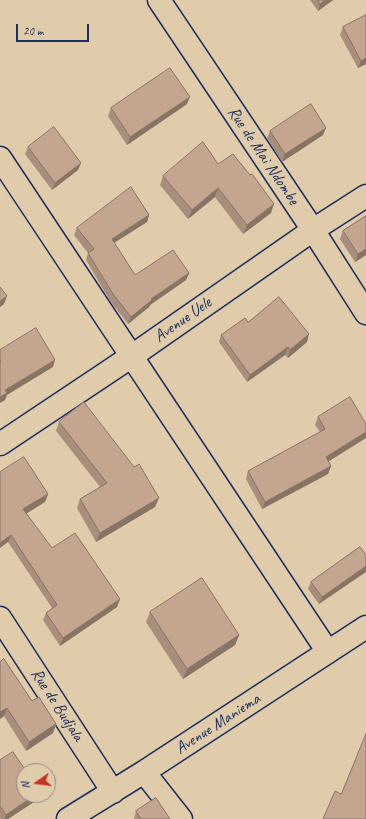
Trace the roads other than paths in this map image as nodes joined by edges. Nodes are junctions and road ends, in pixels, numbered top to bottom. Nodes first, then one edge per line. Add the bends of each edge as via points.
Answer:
1 (159, 0) edge
2 (0, 158) edge
3 (366, 196) edge
4 (313, 230) junction
5 (366, 313) edge
6 (132, 356) junction
7 (0, 444) edge
8 (0, 618) edge
9 (366, 627) edge
10 (328, 652) junction
11 (144, 772) junction
12 (113, 792) junction
13 (68, 819) edge
14 (181, 819) edge

1 - 4 street, Rue de Mai Ndombe
2 - 6 street
3 - 4 street, Avenue Uele
4 - 5 street, Rue de Mai Ndombe
4 - 6 street, Avenue Uele
6 - 7 street, Avenue Uele
6 - 10 street
8 - 12 street, Rue de Budjala
9 - 10 street, Avenue Maniema
10 - 11 street, Avenue Maniema
11 - 12 street, Avenue Maniema
11 - 14 street
12 - 13 street, Avenue Maniema

